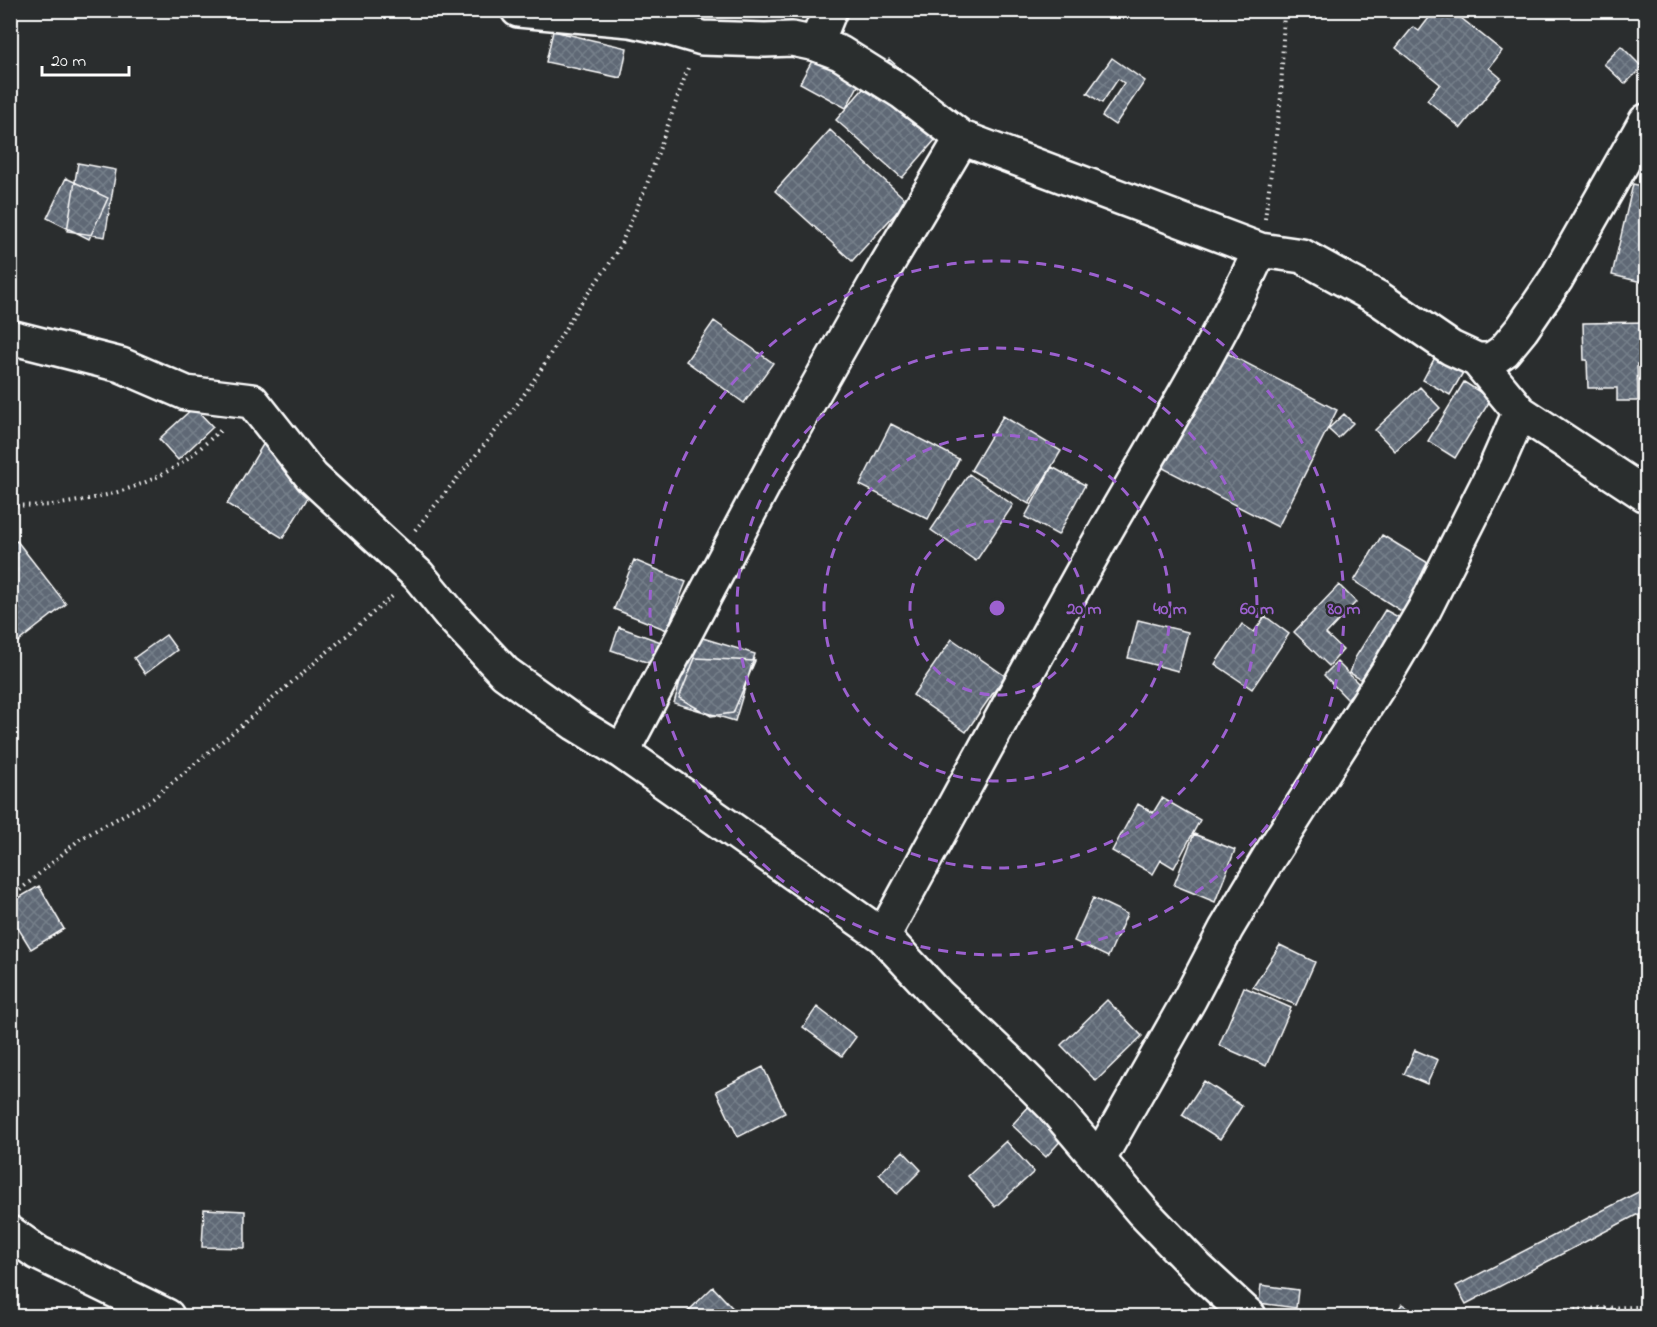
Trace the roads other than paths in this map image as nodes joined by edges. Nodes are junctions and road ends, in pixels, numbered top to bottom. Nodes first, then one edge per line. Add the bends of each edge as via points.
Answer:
1 (518, 10) edge
2 (830, 10) edge
3 (816, 44) junction
4 (1647, 121) edge
5 (962, 138) junction
6 (1260, 250) junction
7 (10, 338) edge
8 (1477, 360) junction
9 (1520, 412) junction
10 (1647, 495) edge
11 (622, 752) junction
12 (883, 936) junction
13 (1099, 1159) junction
14 (10, 1233) edge
15 (167, 1317) edge
16 (1249, 1317) edge

1 - 3 street via 630,20 702,38 792,39
2 - 3 street
3 - 5 street via 840,53 902,92
4 - 8 street via 1556,279 1522,329 1491,360
5 - 6 street
5 - 11 street via 791,433
6 - 8 street via 1302,256 1320,265 1378,298 1451,348
6 - 12 street via 1160,439
7 - 11 street via 121,365 186,393 252,401 312,477 407,564 505,673
8 - 9 street
9 - 10 street
9 - 13 street via 1424,610 1226,929
11 - 12 street
12 - 13 street via 1052,1105
13 - 16 street via 1142,1211
14 - 15 street via 38,1253

